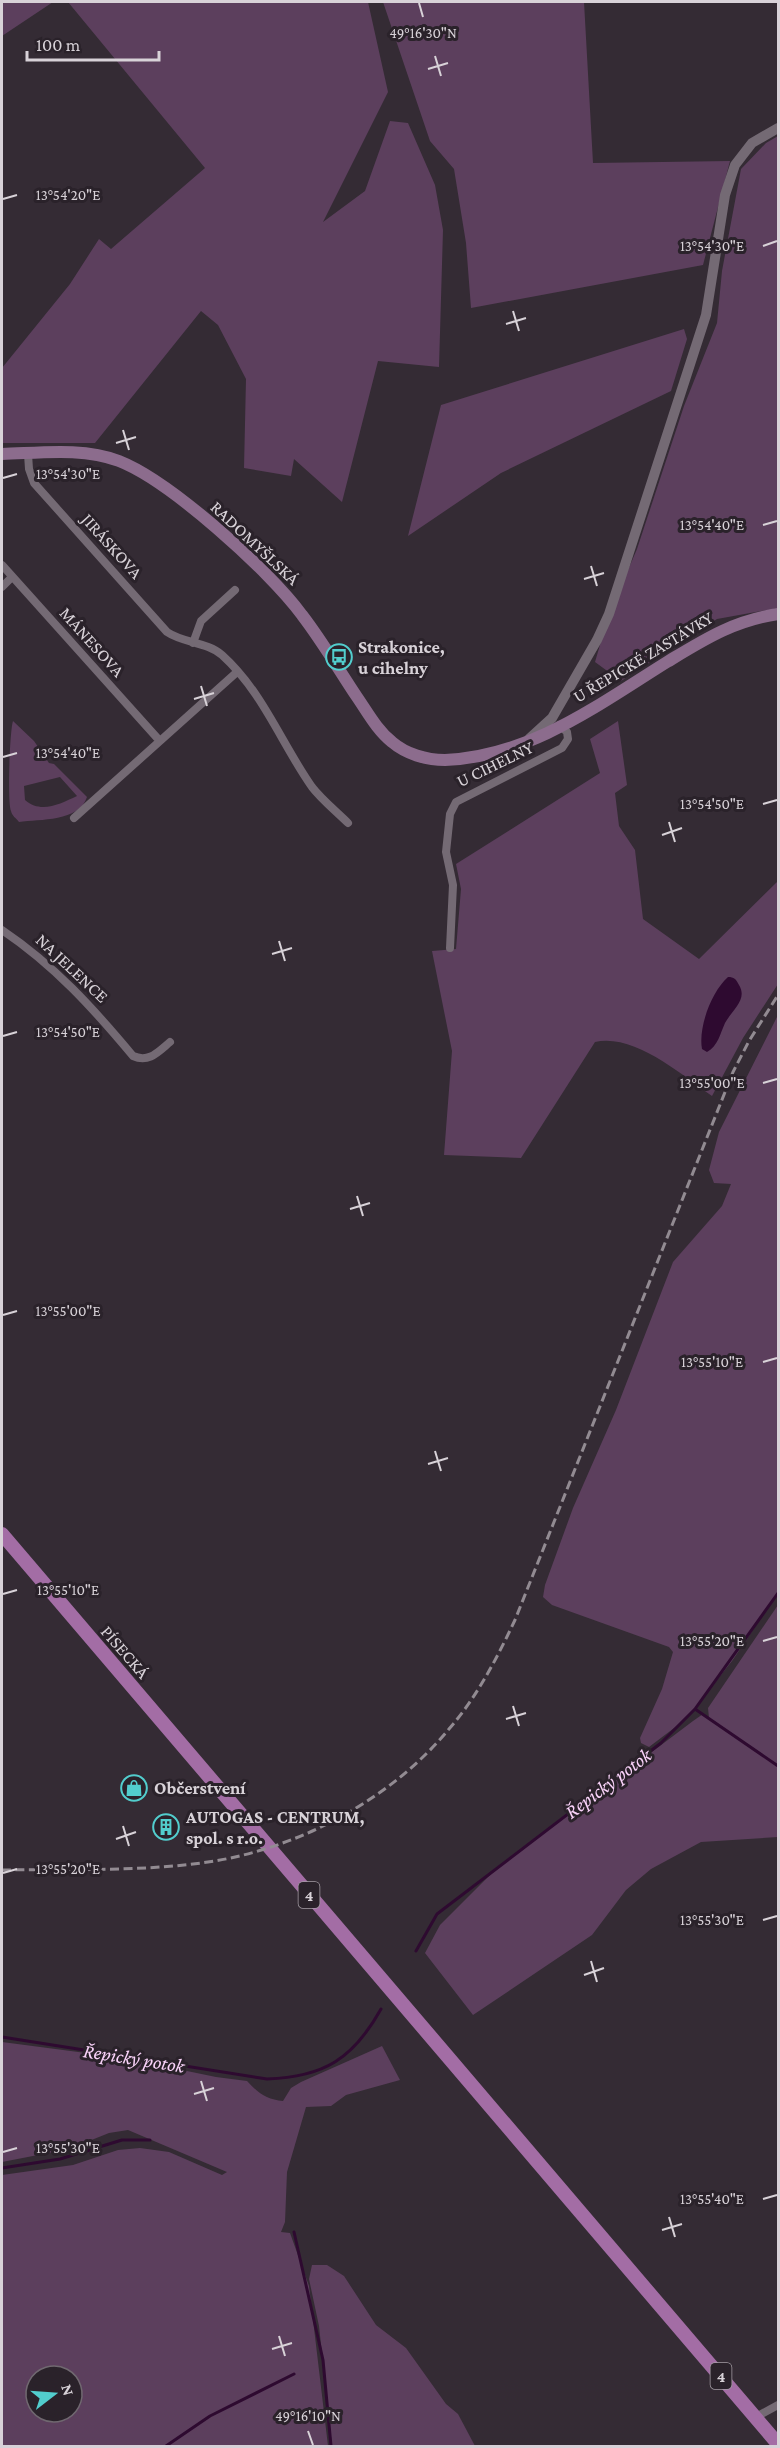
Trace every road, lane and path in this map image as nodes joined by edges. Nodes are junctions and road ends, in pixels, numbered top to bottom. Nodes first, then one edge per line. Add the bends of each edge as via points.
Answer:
1 (778, 128) edge
2 (2, 454) edge
3 (28, 454) junction
4 (2, 565) edge
5 (12, 577) junction
6 (2, 587) edge
7 (235, 590) dead end
8 (778, 614) edge
9 (193, 643) junction
10 (237, 672) junction
11 (552, 718) junction
12 (563, 727) junction
13 (159, 740) junction
14 (522, 745) junction
15 (74, 818) dead end
16 (348, 823) dead end
17 (2, 930) edge
18 (450, 948) dead end
19 (170, 1042) dead end
20 (2, 1534) edge
21 (778, 2406) edge
22 (756, 2417) junction
23 (778, 2444) edge

1 - 11 street via 752,143 735,165 725,195 703,324 609,614
2 - 3 main road, RADOMYŠLSKÁ
3 - 9 street, JIRÁSKOVA via 34,483 167,632
3 - 14 main road, RADOMYŠLSKÁ via 108,457 136,469 185,504 269,576 302,614 380,731 405,750 444,760
4 - 5 street, MÁNESOVA
5 - 6 street
5 - 13 street, MÁNESOVA
7 - 9 street via 201,621
8 - 12 main road, U ŘEPICKÉ ZASTÁVKY via 719,631
9 - 10 street, JIRÁSKOVA via 220,654
10 - 13 street
10 - 16 street, JIRÁSKOVA via 265,705 313,789
11 - 12 street
11 - 14 street
12 - 14 main road, RADOMYŠLSKÁ
12 - 18 street, U CIHELNY via 568,739 562,748 456,802 450,814 446,852 453,885
13 - 15 street
17 - 19 street, NA JELENCE via 64,978 133,1056 141,1060 150,1058
20 - 22 main road, PÍSECKÁ / 4
21 - 22 street
22 - 23 main road, 4

